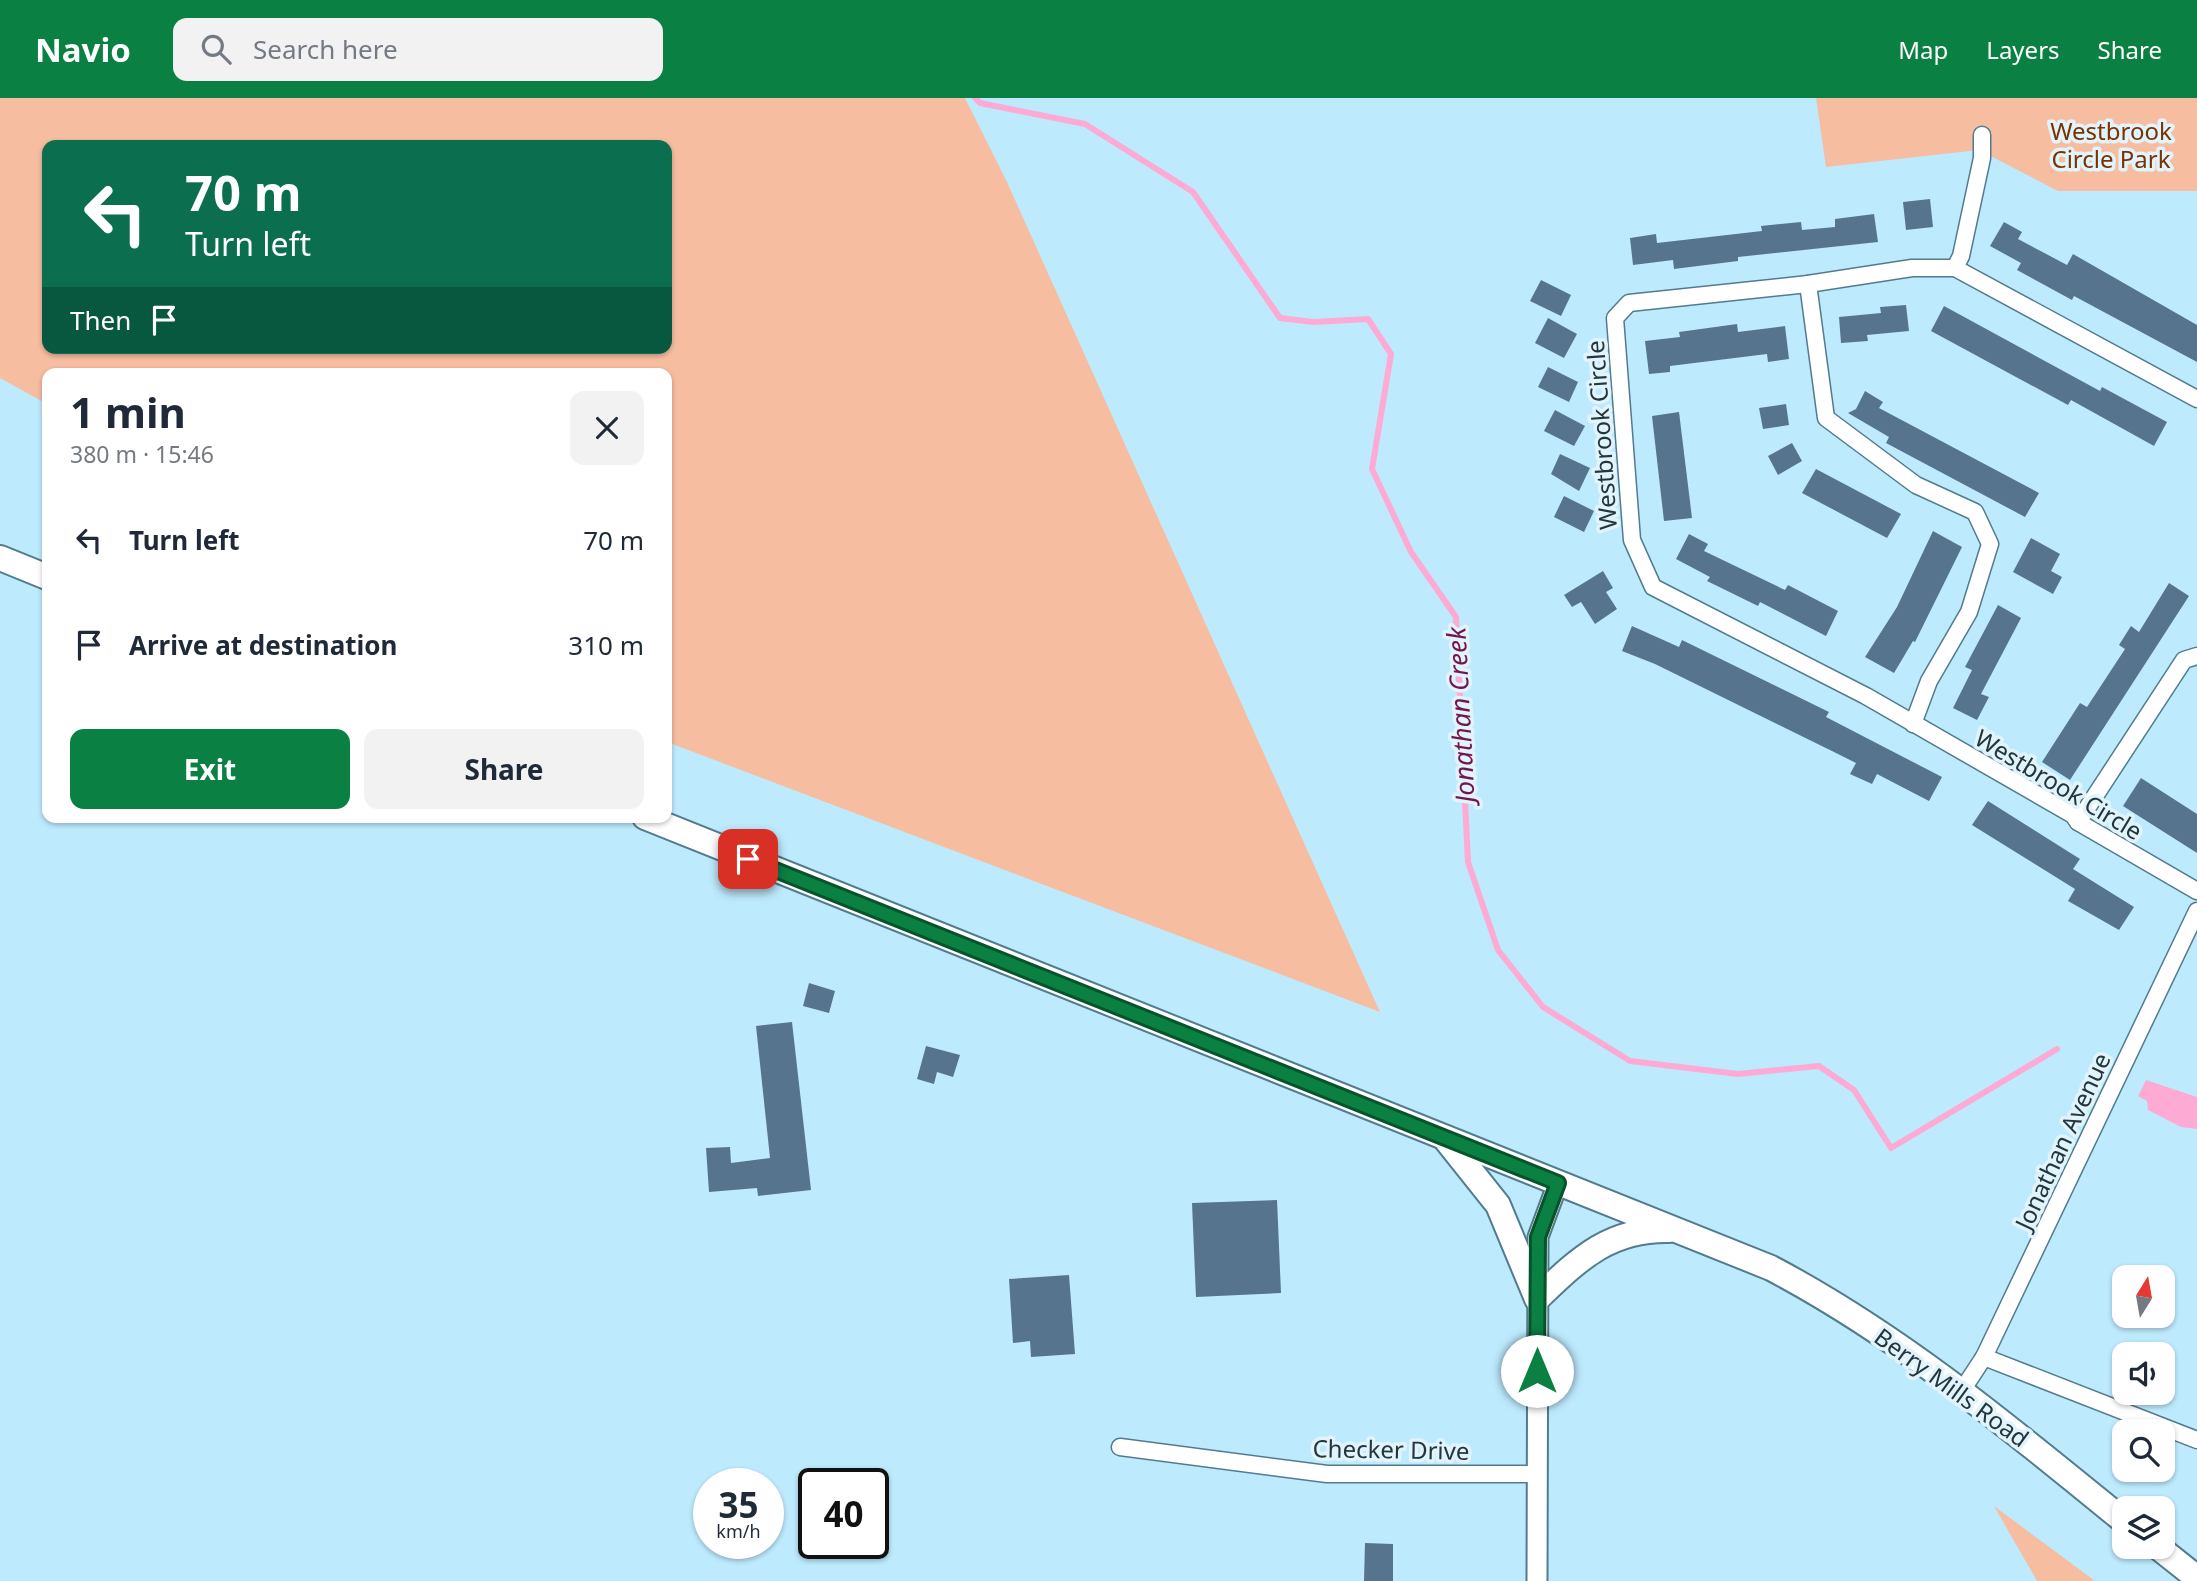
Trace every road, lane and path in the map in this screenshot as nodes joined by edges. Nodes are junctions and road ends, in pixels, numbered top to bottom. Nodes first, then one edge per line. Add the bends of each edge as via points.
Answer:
1 (1982, 135) dead end
2 (1955, 268) junction
3 (1808, 285) junction
4 (2197, 399) edge
5 (0, 558) edge
6 (42, 575) edge
7 (2197, 656) edge
8 (1913, 724) junction
9 (2078, 822) junction
10 (660, 823) edge
11 (2197, 891) edge
12 (2197, 911) edge
13 (1444, 1138) junction
14 (1558, 1183) junction
15 (1679, 1230) junction
16 (1538, 1299) junction
17 (1984, 1357) junction
18 (1963, 1389) junction
19 (2197, 1440) edge
20 (1120, 1447) dead end
21 (1538, 1474) junction
22 (2112, 1511) edge
23 (2175, 1557) edge
24 (2195, 1569) edge
25 (1537, 1581) edge

1 - 2 street via 1982,158
2 - 3 street, Westbrook Circle via 1912,268
2 - 4 street, Westbrook Circle
3 - 8 street via 1826,418 1916,485 1975,512 1990,544 1969,612 1929,681
3 - 8 street, Westbrook Circle via 1629,303 1615,318 1632,540 1653,587
5 - 6 main road
7 - 9 street via 2184,660
8 - 9 street, Westbrook Circle
9 - 11 street, Westbrook Circle
10 - 13 main road, Berry Mills Road
12 - 17 street, Jonathan Avenue
13 - 14 main road, Berry Mills Road
13 - 16 main road via 1498,1205
14 - 15 main road, Berry Mills Road
14 - 16 street via 1538,1237
15 - 16 main road via 1649,1230 1605,1242 1581,1257
15 - 18 main road, Berry Mills Road via 1823,1295
16 - 21 street
17 - 18 street, Jonathan Avenue
17 - 19 street
18 - 22 main road, Berry Mills Road
20 - 21 street, Checker Drive via 1327,1474
21 - 25 street
23 - 24 main road

